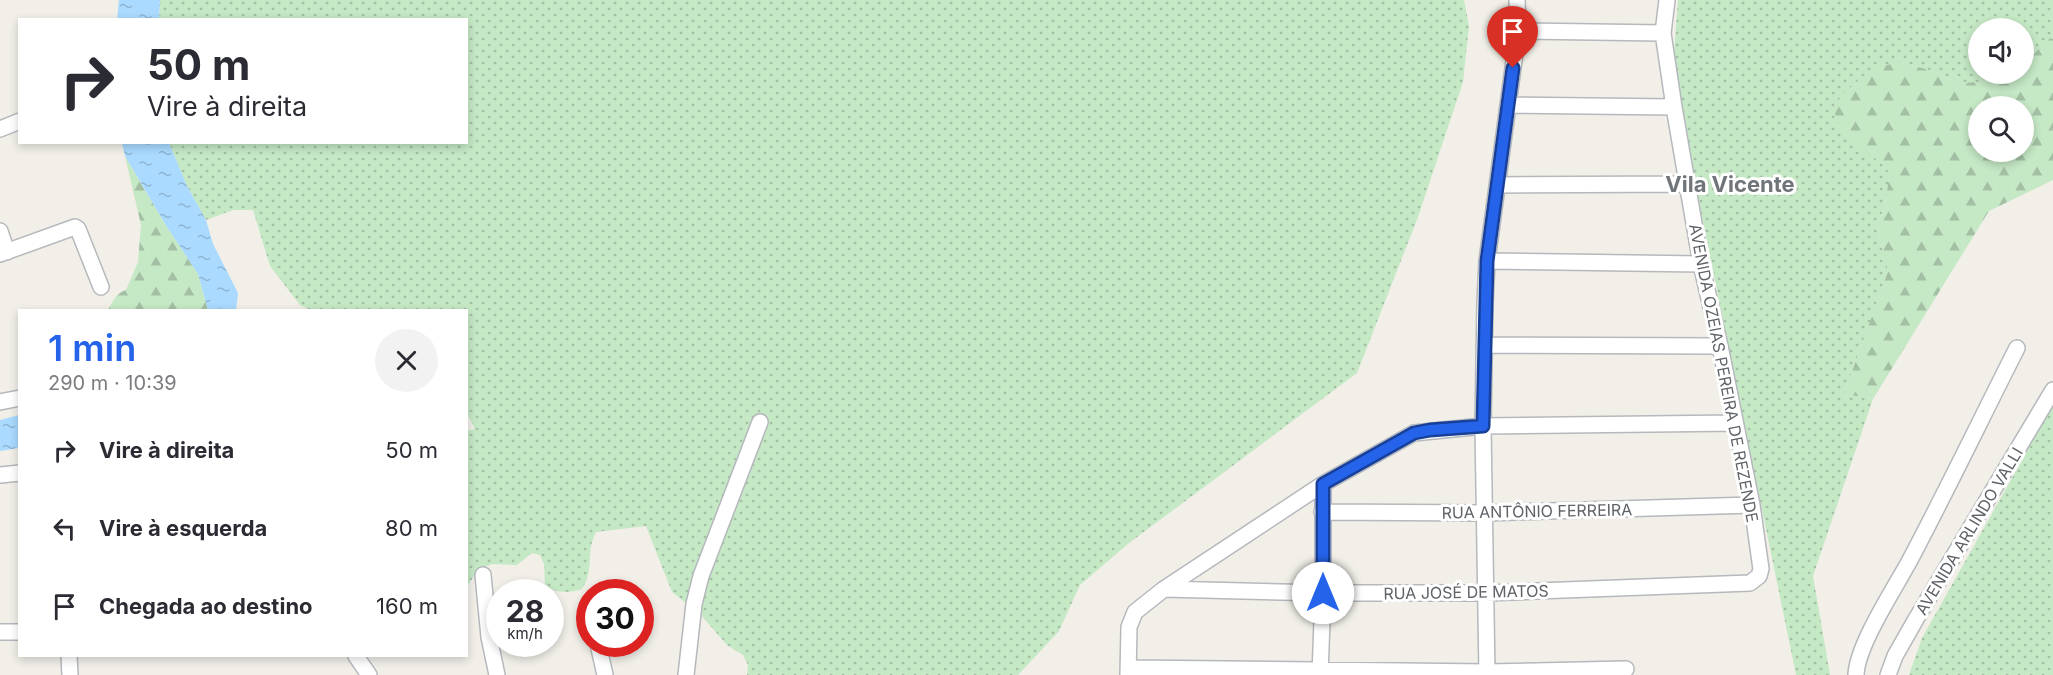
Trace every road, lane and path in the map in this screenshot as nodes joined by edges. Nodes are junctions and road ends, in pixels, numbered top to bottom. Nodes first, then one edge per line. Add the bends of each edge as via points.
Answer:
1 (1517, 0) edge
2 (1667, 0) edge
3 (1518, 31) junction
4 (1663, 33) junction
5 (1508, 105) junction
6 (1674, 107) junction
7 (18, 122) edge
8 (0, 129) edge
9 (1688, 184) junction
10 (1498, 185) junction
11 (0, 231) edge
12 (3, 253) edge
13 (1487, 261) junction
14 (1701, 264) junction
15 (101, 287) dead end
16 (1484, 345) junction
17 (1720, 346) junction
18 (2017, 348) dead end
19 (2053, 390) edge
20 (18, 398) edge
21 (0, 402) edge
22 (760, 422) dead end
23 (1736, 423) junction
24 (1483, 426) junction
25 (18, 472) edge
26 (0, 475) edge
27 (1323, 484) junction
28 (1752, 505) junction
29 (1322, 512) junction
30 (1484, 513) junction
31 (1761, 569) joint
32 (483, 575) dead end
33 (1164, 589) junction
34 (1323, 593) junction
35 (1486, 593) junction
36 (0, 632) edge
37 (18, 632) edge
38 (69, 657) edge
39 (357, 657) edge
40 (601, 657) edge
41 (1626, 669) dead end
42 (1129, 672) edge
43 (1320, 673) edge
44 (1487, 673) edge
45 (70, 675) edge
46 (369, 675) edge
47 (497, 675) edge
48 (605, 675) edge
49 (686, 675) edge
50 (1856, 675) edge
51 (1888, 675) edge

1 - 3 street
2 - 4 street, AVENIDA OZEIAS PEREIRA DE REZENDE
3 - 4 street
3 - 5 street
4 - 6 street, AVENIDA OZEIAS PEREIRA DE REZENDE
5 - 6 street
5 - 10 street
6 - 9 street, AVENIDA OZEIAS PEREIRA DE REZENDE
7 - 8 street
9 - 10 street
9 - 14 street, AVENIDA OZEIAS PEREIRA DE REZENDE
10 - 13 street
11 - 12 street
12 - 15 street via 78,229
13 - 14 street
13 - 16 street
14 - 17 street, AVENIDA OZEIAS PEREIRA DE REZENDE
16 - 17 street
16 - 24 street
17 - 23 street, AVENIDA OZEIAS PEREIRA DE REZENDE
18 - 50 street via 1868,638
19 - 51 street, AVENIDA ARLINDO VALLI via 1916,619
20 - 21 street
22 - 49 street via 701,576
23 - 24 street
23 - 28 street, AVENIDA OZEIAS PEREIRA DE REZENDE
24 - 27 street via 1414,433
24 - 30 street
25 - 26 street
27 - 29 street
27 - 33 street
28 - 30 street, RUA ANTÔNIO FERREIRA
28 - 31 street, AVENIDA OZEIAS PEREIRA DE REZENDE
29 - 30 street, RUA ANTÔNIO FERREIRA
29 - 34 street
30 - 35 street
31 - 35 street, RUA JOSÉ DE MATOS via 1750,583
32 - 47 street
33 - 34 street, RUA JOSÉ DE MATOS
33 - 42 street via 1131,619
34 - 35 street, RUA JOSÉ DE MATOS
34 - 43 street
35 - 44 street
36 - 37 street
38 - 45 street
39 - 46 street
40 - 48 street
41 - 44 street
42 - 43 street
43 - 44 street

